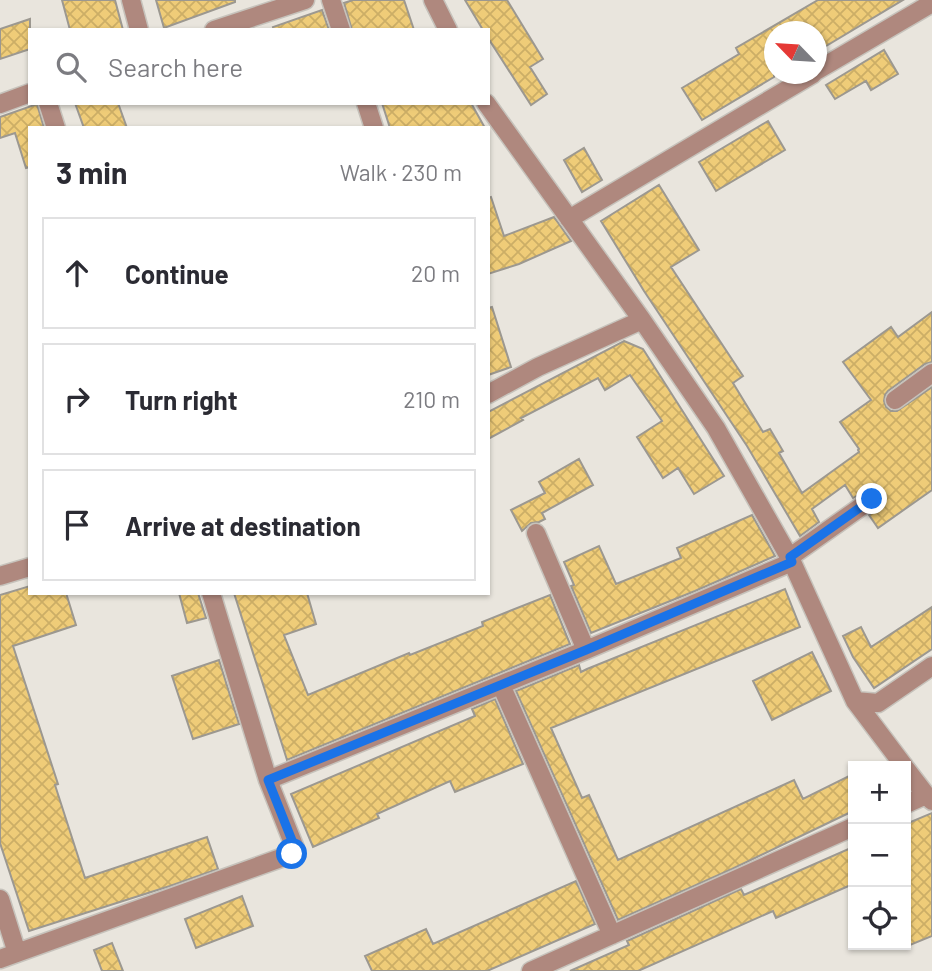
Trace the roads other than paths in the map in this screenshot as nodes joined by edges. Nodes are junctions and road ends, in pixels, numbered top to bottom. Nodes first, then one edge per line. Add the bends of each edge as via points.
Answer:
1 (131, 0) edge
2 (305, 0) edge
3 (331, 0) edge
4 (433, 0) edge
5 (932, 2) edge
6 (138, 28) edge
7 (220, 28) edge
8 (340, 28) edge
9 (447, 28) edge
10 (827, 65) edge
11 (795, 84) edge
12 (28, 94) edge
13 (0, 104) edge
14 (49, 105) edge
15 (367, 105) edge
16 (487, 105) edge
17 (55, 126) edge
18 (373, 126) edge
19 (569, 219) junction
20 (642, 320) junction
21 (932, 373) edge
22 (490, 393) edge
23 (895, 400) dead end
24 (872, 499) dead end
25 (536, 533) dead end
26 (791, 560) junction
27 (28, 568) edge
28 (0, 576) edge
29 (212, 595) edge
30 (586, 650) junction
31 (932, 666) edge
32 (500, 685) junction
33 (855, 701) junction
34 (900, 761) edge
35 (911, 775) edge
36 (268, 780) junction
37 (929, 798) edge
38 (911, 803) edge
39 (848, 829) edge
40 (0, 899) edge
41 (612, 935) junction
42 (9, 956) edge
43 (531, 971) edge

1 - 6 street
2 - 7 street
3 - 8 street
4 - 9 street
5 - 10 street
11 - 19 street
12 - 13 street
14 - 17 street
15 - 18 street
16 - 19 street
19 - 20 street
20 - 22 street
20 - 26 street via 716,428
21 - 23 street
24 - 26 street
25 - 30 street
26 - 30 street
26 - 33 street
27 - 28 street
29 - 36 street
30 - 32 street
31 - 33 street via 878,703
32 - 36 street
32 - 41 street
33 - 34 street
35 - 37 street
36 - 42 street via 295,848 292,854
37 - 38 street
39 - 41 street
40 - 42 street
41 - 43 street

